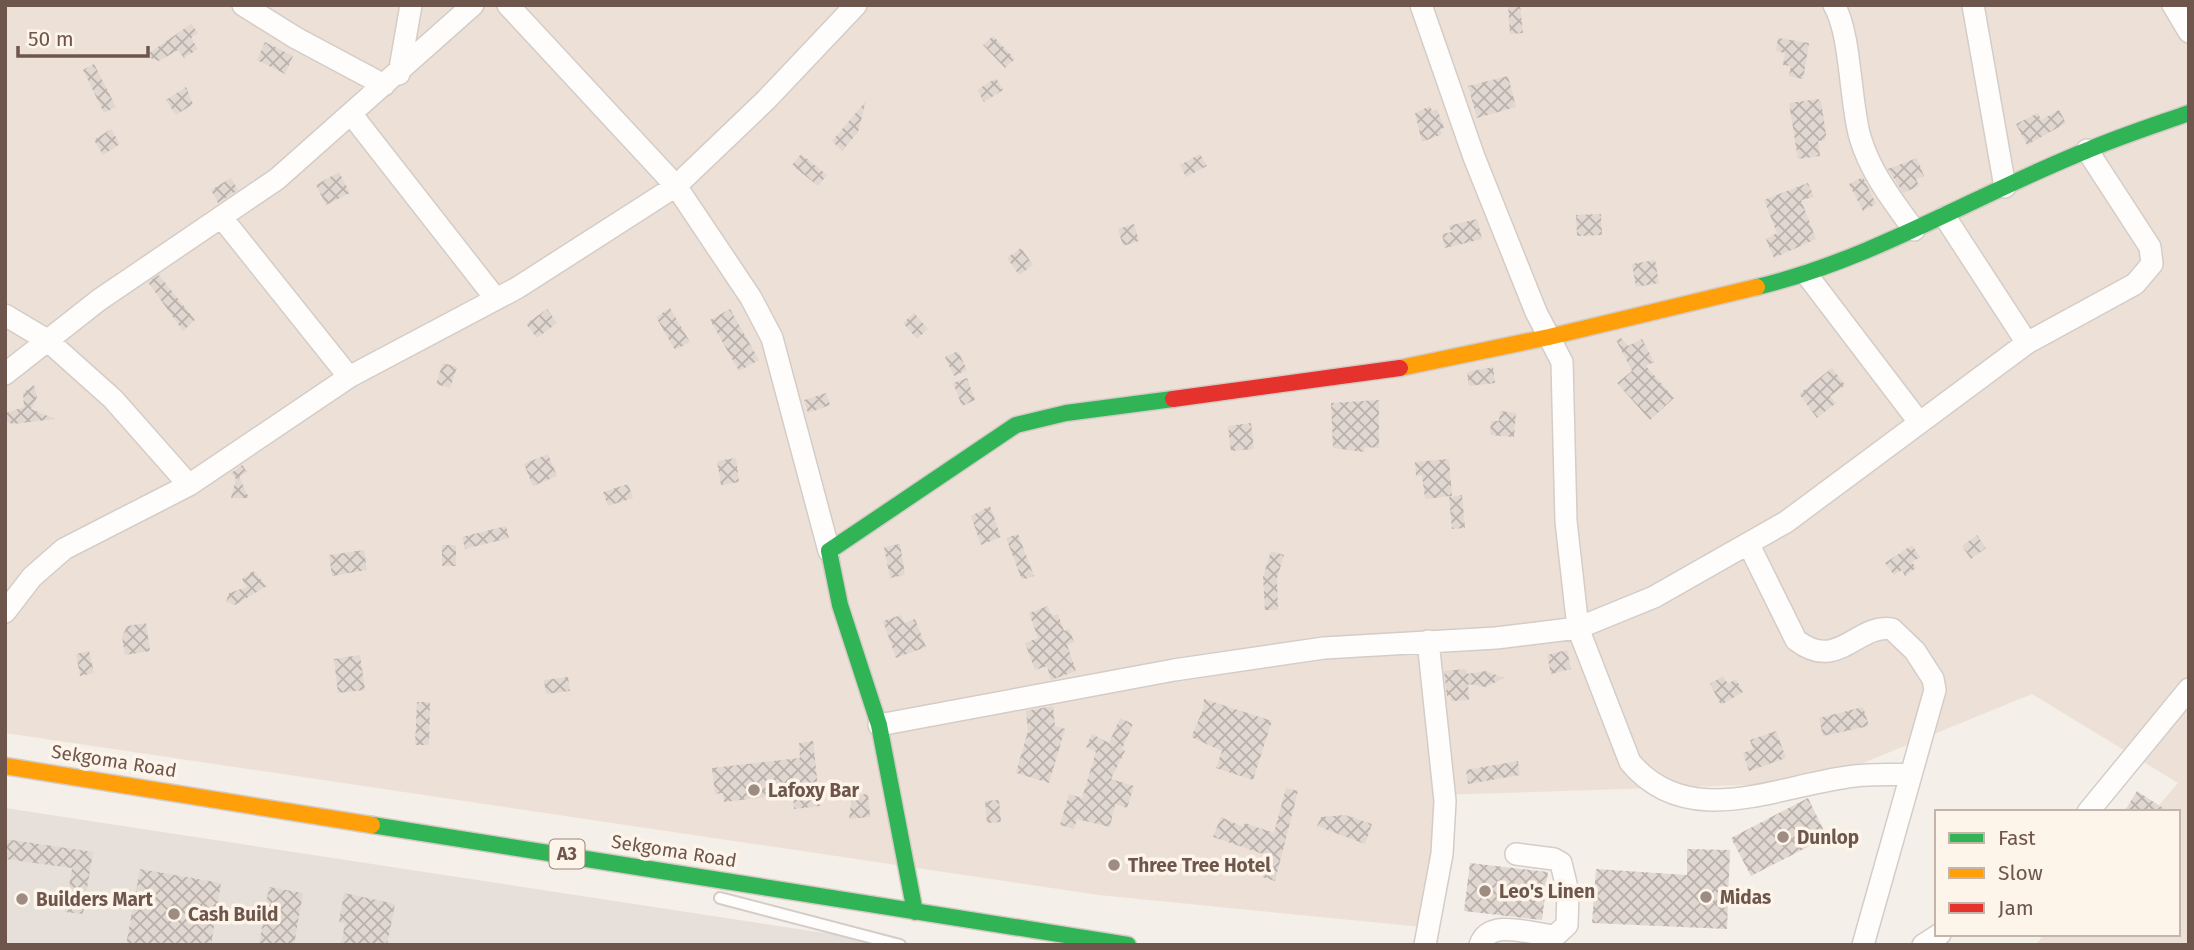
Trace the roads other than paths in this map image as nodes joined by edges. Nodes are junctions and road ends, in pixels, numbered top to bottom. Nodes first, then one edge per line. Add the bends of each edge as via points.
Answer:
1 (243, 5) edge
2 (411, 5) edge
3 (473, 5) edge
4 (508, 5) edge
5 (856, 5) edge
6 (1421, 5) edge
7 (2173, 5) edge
8 (1836, 6) edge
9 (1980, 8) edge
10 (2189, 32) edge
11 (391, 79) junction
12 (2189, 113) edge
13 (352, 115) junction
14 (2087, 150) junction
15 (676, 186) junction
16 (2005, 187) junction
17 (1945, 217) junction
18 (222, 218) junction
19 (1914, 230) junction
20 (1807, 275) junction
21 (496, 299) junction
22 (5, 315) edge
23 (1549, 337) junction
24 (47, 340) junction
25 (2027, 343) junction
26 (5, 374) edge
27 (349, 377) junction
28 (1919, 422) junction
29 (189, 485) junction
30 (1749, 545) junction
31 (829, 551) junction
32 (5, 612) edge
33 (1578, 628) junction
34 (1428, 641) junction
35 (2189, 689) edge
36 (879, 725) junction
37 (5, 766) edge
38 (1909, 774) junction
39 (2090, 810) edge
40 (522, 847) junction
41 (1517, 854) dead end
42 (670, 885) dead end
43 (711, 896) dead end
44 (915, 912) junction
45 (900, 945) edge
46 (1128, 945) edge
47 (1425, 945) edge
48 (1480, 945) edge
49 (1863, 945) edge

1 - 11 street via 296,38
2 - 11 street
3 - 11 street
4 - 15 street
5 - 15 street
6 - 23 street via 1474,157
7 - 10 street
8 - 19 street via 1867,159
9 - 16 street
11 - 13 street
12 - 14 main road
13 - 18 street via 277,179
13 - 21 street
14 - 16 main road
14 - 25 street via 2140,229 2150,247 2151,264 2135,284
15 - 21 street
15 - 31 street via 772,338
16 - 17 main road
17 - 19 main road
17 - 25 street
18 - 24 street
18 - 27 street
19 - 20 main road
20 - 23 main road
20 - 28 street
21 - 27 street
22 - 24 street
23 - 31 main road via 1367,375 1066,413 1016,425
23 - 33 street via 1559,351 1564,372 1566,521
24 - 26 street
24 - 29 street via 113,399
25 - 28 street
27 - 29 street
28 - 30 street via 1838,486
29 - 32 street via 64,549 32,577
30 - 33 street via 1654,597
30 - 38 street via 1791,630 1808,649 1832,651 1886,628 1902,635 1928,668 1935,690
31 - 36 main road via 840,605
33 - 34 street
33 - 38 street via 1630,762 1645,780 1668,792 1699,799 1741,799 1855,776
34 - 36 street via 1324,648 1174,670
34 - 47 street via 1445,801 1442,854
35 - 39 street
36 - 44 main road
37 - 40 main road, Sekgoma Road / A3
38 - 49 street
40 - 42 lane
40 - 44 main road, Sekgoma Road / A3
41 - 48 street via 1561,863 1568,892 1567,925 1555,936 1497,929 1485,935
43 - 45 lane
44 - 46 main road, Sekgoma Road / A3

